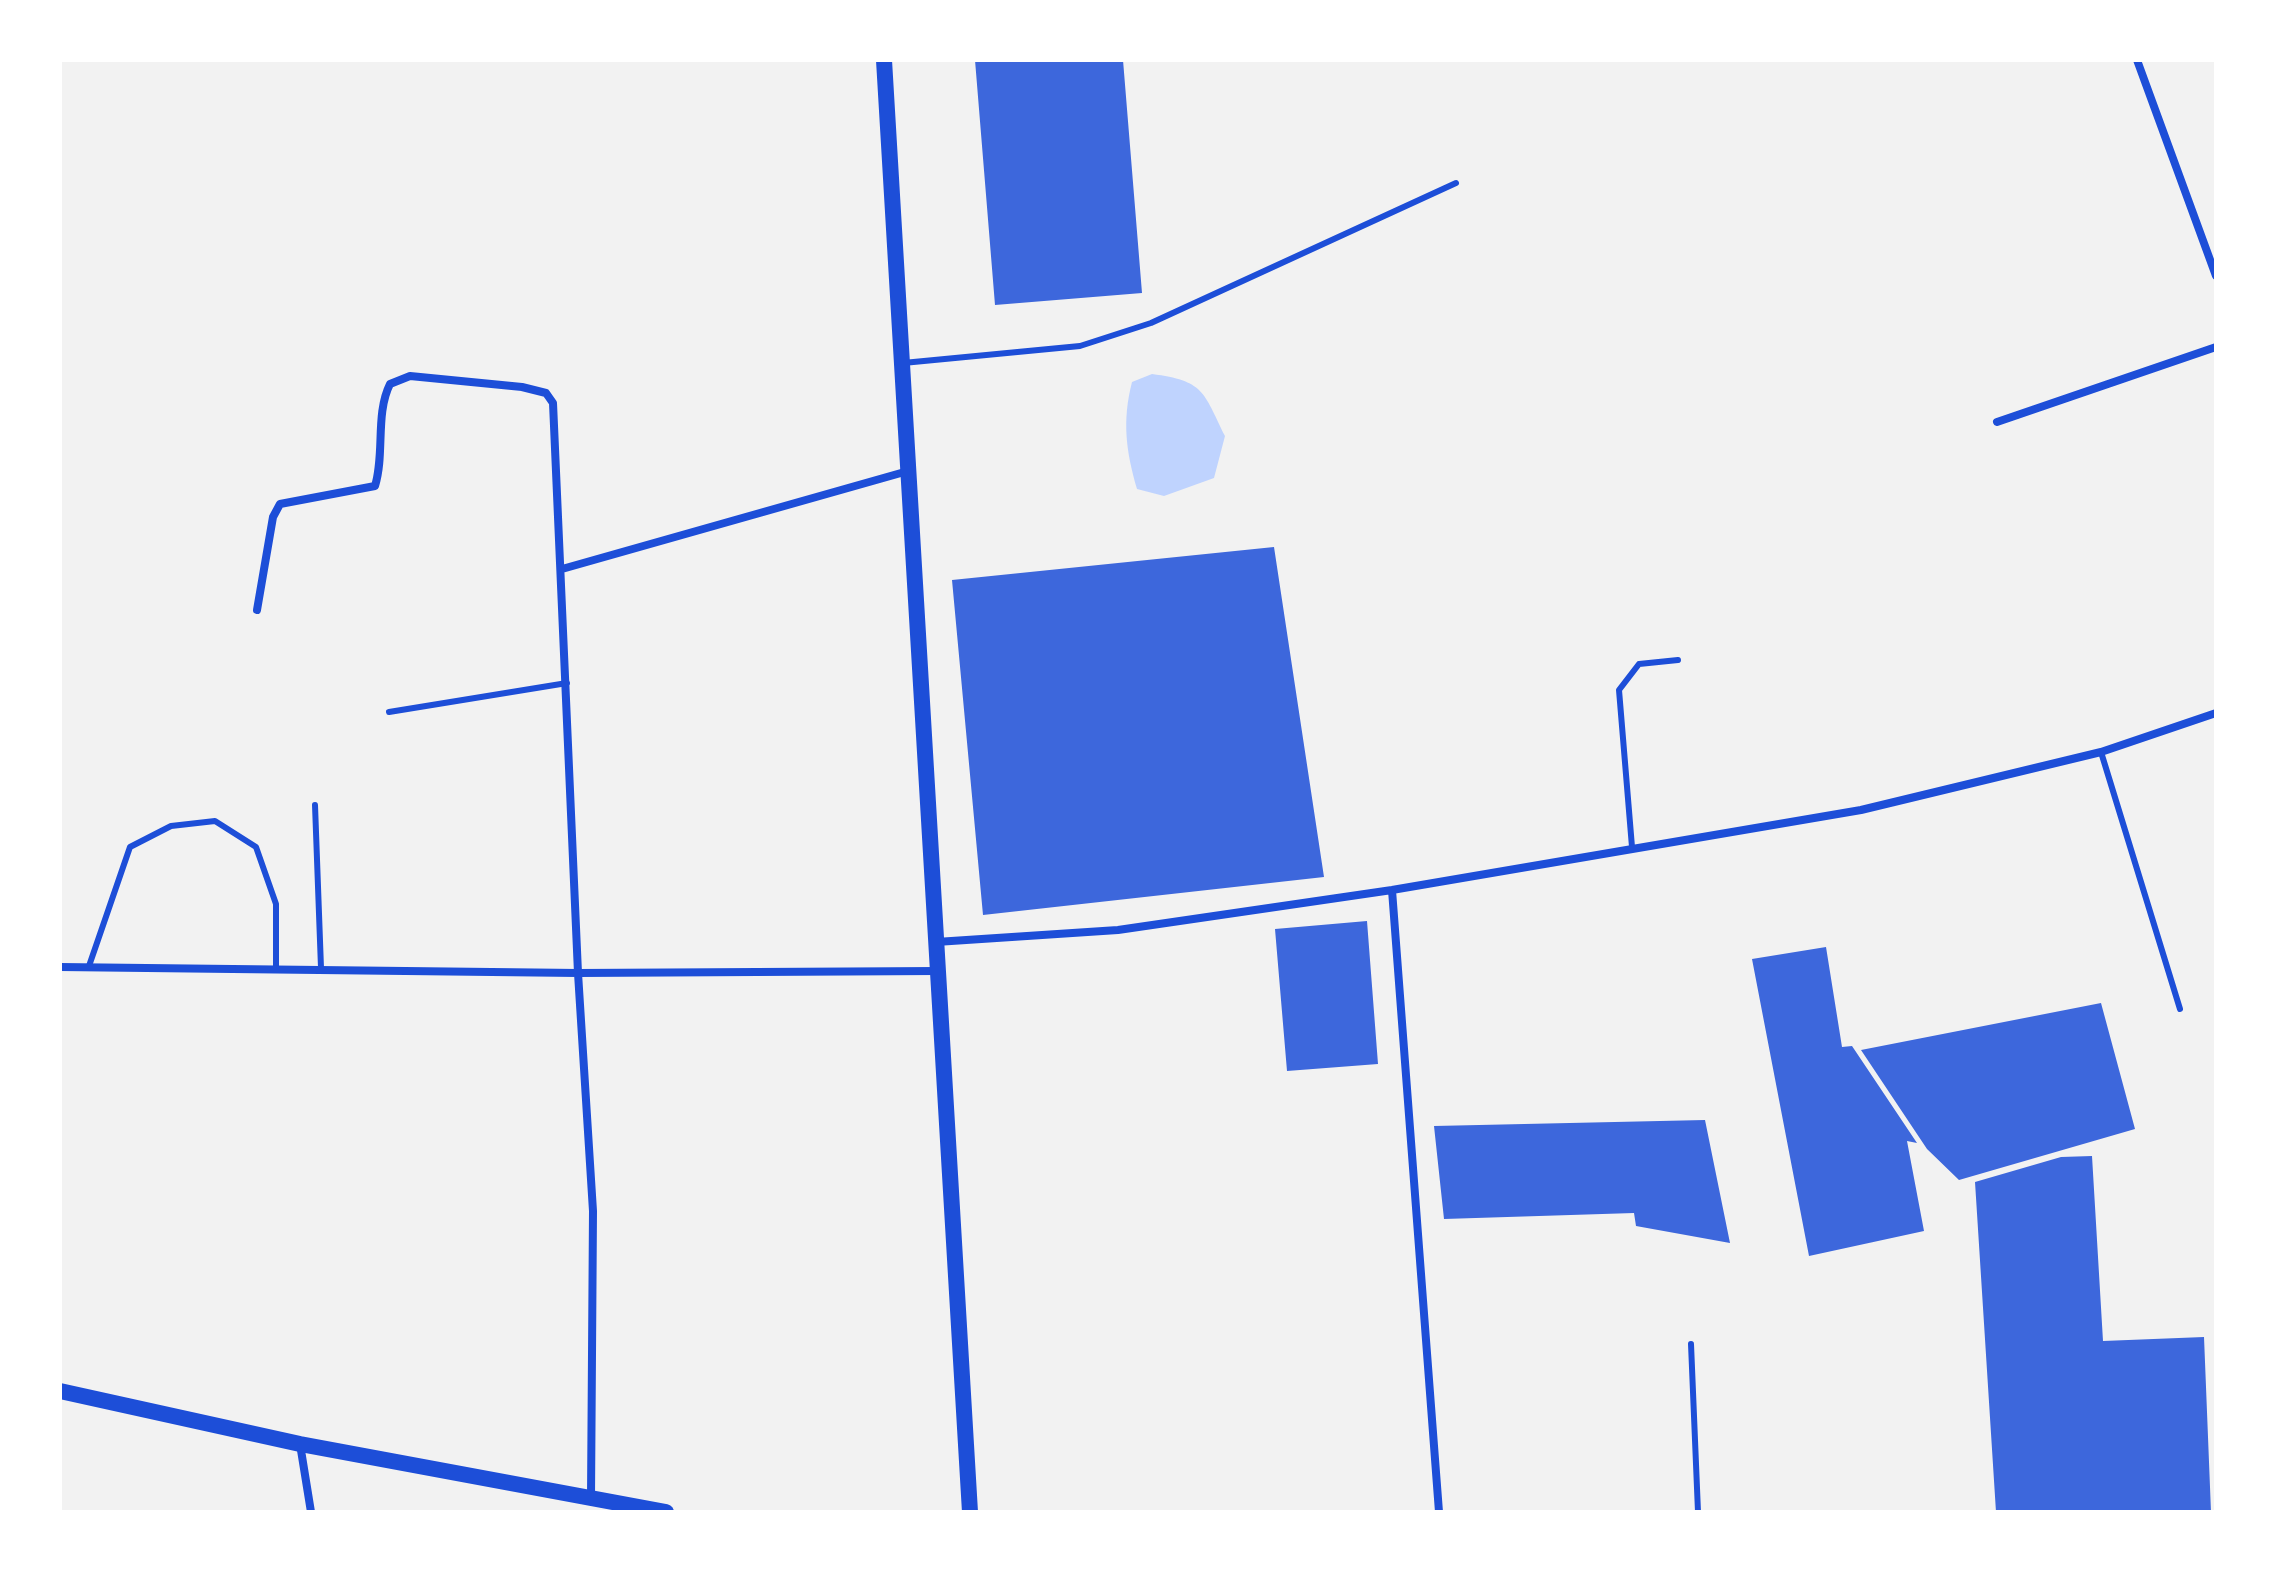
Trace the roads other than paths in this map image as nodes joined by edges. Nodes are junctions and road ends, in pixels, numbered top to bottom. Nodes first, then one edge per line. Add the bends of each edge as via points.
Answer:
1 (884, 60) edge
2 (2137, 60) edge
3 (1456, 183) dead end
4 (2216, 276) edge
5 (2216, 347) edge
6 (902, 363) junction
7 (1997, 422) dead end
8 (908, 471) junction
9 (562, 569) junction
10 (257, 610) dead end
11 (1678, 660) dead end
12 (567, 683) junction
13 (389, 712) dead end
14 (2216, 713) edge
15 (2101, 752) junction
16 (315, 805) dead end
17 (1632, 847) junction
18 (1392, 890) junction
19 (936, 942) junction
20 (89, 966) junction
21 (60, 967) edge
22 (276, 968) junction
23 (321, 968) junction
24 (938, 971) junction
25 (578, 973) junction
26 (2180, 1009) dead end
27 (1691, 1344) dead end
28 (60, 1391) edge
29 (300, 1444) junction
30 (591, 1505) edge
31 (311, 1512) edge
32 (666, 1512) edge
33 (970, 1512) edge
34 (1439, 1512) edge
35 (1698, 1512) edge

1 - 6 main road
2 - 4 street
3 - 6 lane via 1151,323 1109,337 1080,346
5 - 7 street
6 - 8 main road
8 - 9 street
8 - 19 main road
9 - 10 street via 553,403 546,393 410,376 390,384 384,396 381,468 375,486 280,504 273,517
9 - 12 street
11 - 17 lane via 1639,664 1619,690
12 - 13 lane
12 - 25 street
14 - 15 street
15 - 17 street via 1861,810
15 - 26 lane
16 - 23 lane
17 - 18 street
18 - 19 street via 1118,930
18 - 34 street
19 - 24 main road
20 - 21 street
20 - 22 street
20 - 22 lane via 130,847 171,826 215,821 256,847 276,904
22 - 23 street
23 - 25 street
24 - 25 street
24 - 33 main road
25 - 30 street via 593,1211
27 - 35 lane
28 - 29 main road
29 - 30 main road
29 - 31 street
30 - 32 main road

